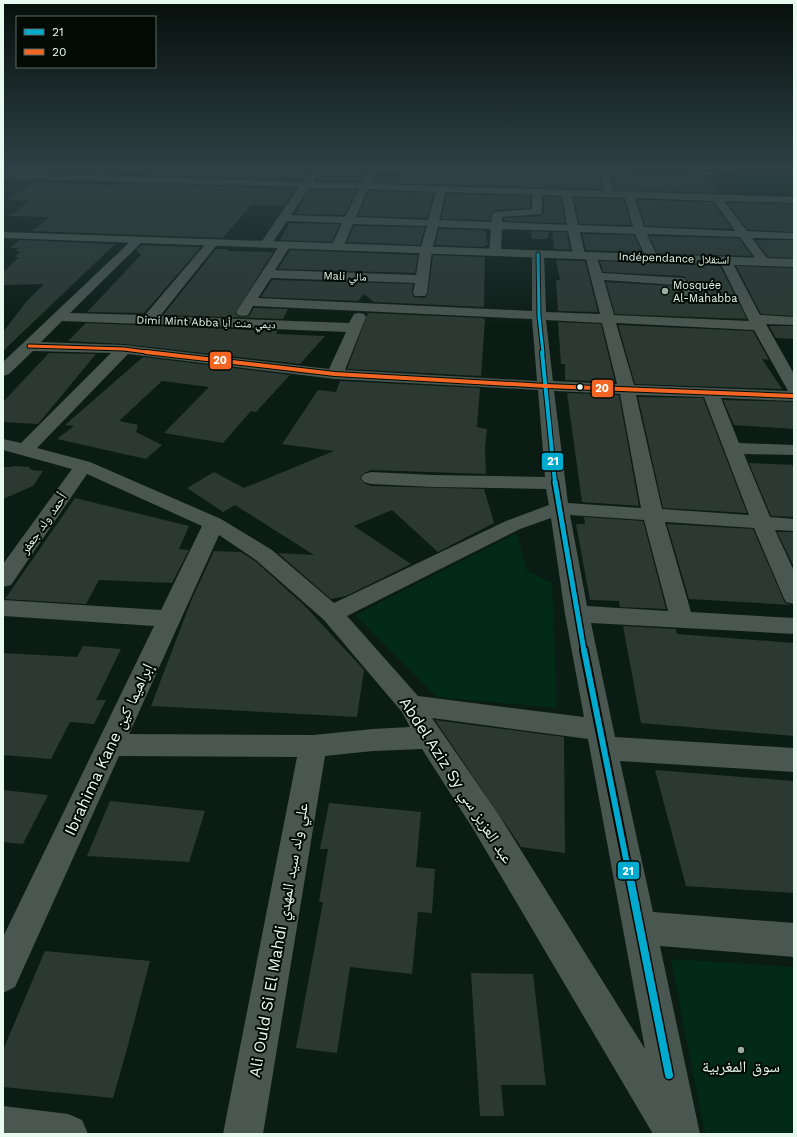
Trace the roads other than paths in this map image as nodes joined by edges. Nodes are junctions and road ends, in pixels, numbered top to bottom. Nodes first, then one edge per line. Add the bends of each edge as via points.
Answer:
1 (280, 222) edge
2 (348, 222) edge
3 (378, 222) edge
4 (496, 222) edge
5 (572, 222) edge
6 (637, 222) edge
7 (735, 222) edge
8 (432, 224) junction
9 (496, 226) junction
10 (573, 228) junction
11 (639, 230) junction
12 (744, 234) junction
13 (3, 235) edge
14 (794, 236) edge
15 (138, 240) junction
16 (213, 242) junction
17 (266, 244) junction
18 (284, 245) junction
19 (337, 246) junction
20 (426, 250) junction
21 (495, 252) junction
22 (538, 254) junction
23 (585, 255) junction
24 (652, 258) junction
25 (725, 260) junction
26 (764, 262) junction
27 (794, 263) edge
28 (268, 274) junction
29 (596, 276) junction
30 (422, 279) junction
31 (690, 298) dead end
32 (249, 302) junction
33 (363, 307) junction
34 (417, 310) junction
35 (539, 316) junction
36 (59, 317) junction
37 (607, 319) junction
38 (148, 321) junction
39 (794, 321) edge
40 (237, 322) junction
41 (757, 323) junction
42 (354, 328) junction
43 (29, 346) junction
44 (124, 350) junction
45 (775, 354) junction
46 (794, 355) edge
47 (3, 371) edge
48 (335, 374) junction
49 (546, 386) junction
50 (794, 388) edge
51 (627, 390) junction
52 (710, 392) junction
53 (794, 396) edge
54 (14, 447) edge
55 (732, 448) junction
56 (794, 450) edge
57 (83, 466) junction
58 (371, 478) dead end
59 (555, 483) junction
60 (559, 508) junction
61 (653, 515) junction
62 (214, 523) junction
63 (762, 523) junction
64 (794, 525) edge
65 (10, 559) edge
66 (3, 580) edge
67 (794, 596) edge
68 (3, 608) edge
69 (332, 614) junction
70 (577, 614) junction
71 (169, 619) junction
72 (682, 620) junction
73 (794, 626) edge
74 (411, 705) junction
75 (429, 738) junction
76 (602, 739) junction
77 (110, 745) junction
78 (313, 746) junction
79 (794, 760) edge
80 (640, 928) junction
81 (794, 940) edge
82 (3, 976) edge
83 (3, 1126) edge
84 (68, 1134) edge
85 (243, 1134) edge
86 (675, 1134) edge
87 (680, 1134) edge

1 - 17 street
2 - 19 street
3 - 8 street
4 - 9 street
5 - 10 street
6 - 11 street
7 - 12 street
8 - 9 street
8 - 20 street
9 - 10 street
9 - 21 street
10 - 11 street
10 - 23 street
11 - 12 street
11 - 24 street
12 - 14 street
12 - 26 street
13 - 15 street, Indépendance استقلال
15 - 16 street, Indépendance استقلال
15 - 36 street
16 - 17 street, Indépendance استقلال
16 - 38 street
17 - 18 street, Indépendance استقلال
18 - 19 street, Indépendance استقلال
18 - 28 street
19 - 20 street, Indépendance استقلال
20 - 21 street, Indépendance استقلال
20 - 30 street
21 - 22 street, Indépendance استقلال
22 - 23 street, Indépendance استقلال
22 - 35 street
23 - 24 street, Indépendance استقلال
23 - 29 street
24 - 25 street, Indépendance استقلال
25 - 26 street, Indépendance استقلال
25 - 41 street
26 - 27 street, Indépendance استقلال
28 - 30 street, Mali مالي
28 - 32 street
29 - 31 street via 679,282
29 - 37 street
30 - 34 street
32 - 33 street, Dimi Mint Abba ديمي منت أبا
32 - 40 street
33 - 34 street, Dimi Mint Abba ديمي منت أبا
33 - 42 street
34 - 35 street, Dimi Mint Abba ديمي منت أبا
35 - 37 street, Dimi Mint Abba ديمي منت أبا
35 - 49 street
36 - 38 street, Dimi Mint Abba ديمي منت أبا
36 - 43 street
37 - 41 street, Dimi Mint Abba ديمي منت أبا
37 - 51 street
38 - 40 street, Dimi Mint Abba ديمي منت أبا
39 - 41 street, Dimi Mint Abba ديمي منت أبا
40 - 42 street, Dimi Mint Abba ديمي منت أبا
41 - 45 street
42 - 48 street
43 - 44 street
43 - 47 street
44 - 48 street
44 - 54 street
45 - 46 street
45 - 50 street
48 - 49 street
49 - 51 street
49 - 59 street
51 - 52 street
51 - 61 street
52 - 53 street
52 - 55 street
54 - 57 street, Abdel Aziz Sy عبد العزيز سي
55 - 56 street
55 - 63 street
57 - 62 street, Abdel Aziz Sy عبد العزيز سي
57 - 65 street, أحمد ولد جعفر
58 - 59 street via 434,482
59 - 60 street
60 - 61 street
60 - 69 street via 513,524
60 - 70 street
61 - 63 street
61 - 72 street
62 - 69 street, Abdel Aziz Sy عبد العزيز سي via 264,555
62 - 71 street, Ibrahima Kane إبراهيما كين
63 - 64 street
63 - 67 street
65 - 66 street, أحمد ولد جعفر
68 - 71 street
69 - 74 street, Abdel Aziz Sy عبد العزيز سي
70 - 72 street
70 - 76 street
71 - 77 street, Ibrahima Kane إبراهيما كين
72 - 73 street
74 - 75 street, Abdel Aziz Sy عبد العزيز سي
74 - 76 street
75 - 78 street
75 - 86 street, Abdel Aziz Sy عبد العزيز سي via 486,822
76 - 79 street
76 - 80 street
77 - 78 street
77 - 82 street, Ibrahima Kane إبراهيما كين
78 - 85 street, Ali Ould Si El Mahdi علي ولد سيد المهدي
80 - 81 street
80 - 87 street
83 - 84 street

